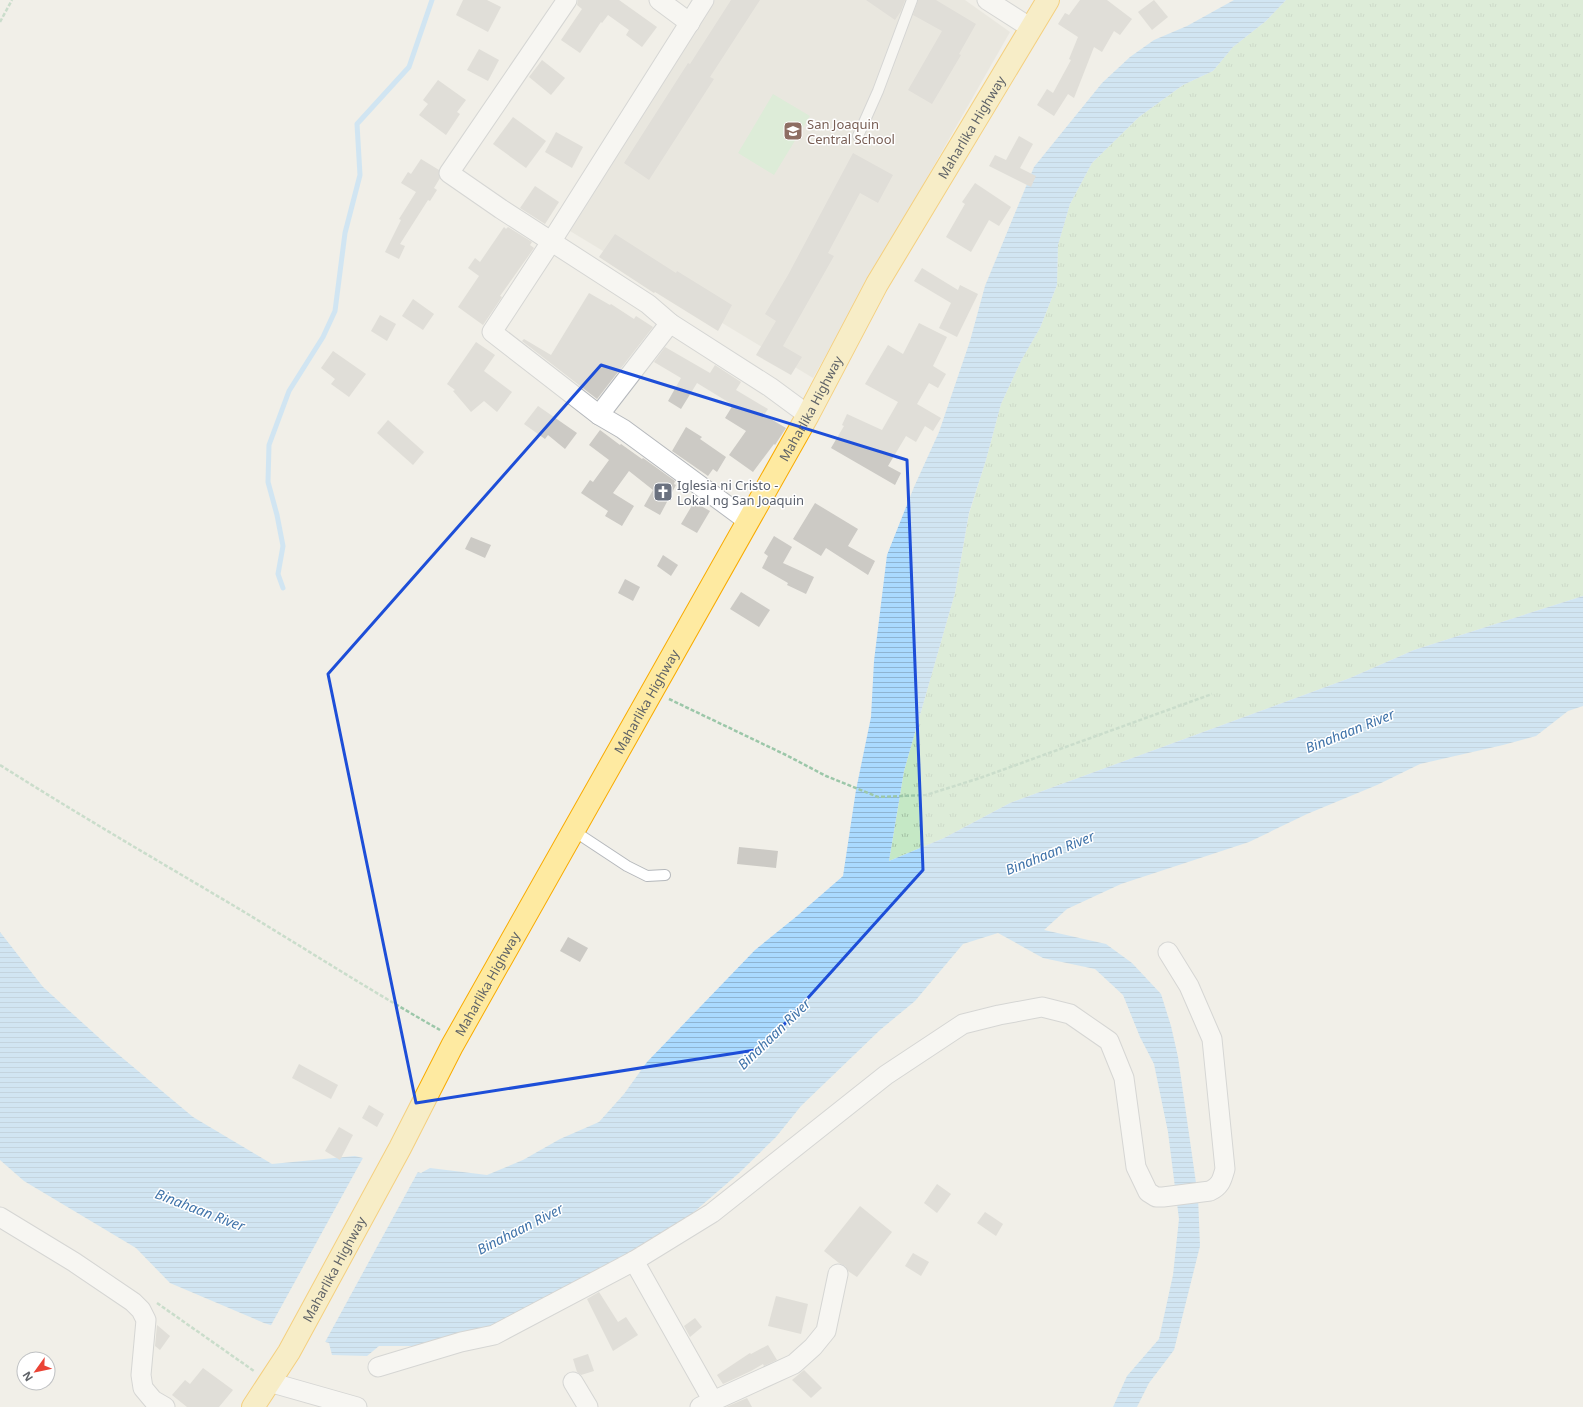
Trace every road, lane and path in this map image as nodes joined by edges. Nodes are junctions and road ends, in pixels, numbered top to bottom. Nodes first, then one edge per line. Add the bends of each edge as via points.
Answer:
1 (12, 0) edge
2 (568, 0) edge
3 (660, 0) edge
4 (704, 0) edge
5 (912, 0) edge
6 (988, 0) edge
7 (1048, 0) edge
8 (0, 22) edge
9 (690, 23) junction
10 (1031, 28) junction
11 (858, 136) dead end
12 (551, 242) junction
13 (670, 323) junction
14 (599, 415) junction
15 (808, 415) junction
16 (748, 521) junction
17 (652, 691) junction
18 (1212, 694) dead end
19 (0, 765) edge
20 (574, 831) junction
21 (665, 875) dead end
22 (1168, 952) dead end
23 (457, 1039) junction
24 (0, 1217) edge
25 (634, 1261) junction
26 (838, 1274) dead end
27 (378, 1367) dead end
28 (269, 1382) junction
29 (573, 1382) dead end
30 (706, 1404) edge
31 (165, 1407) edge
32 (253, 1407) edge
33 (357, 1407) edge
34 (588, 1407) edge

1 - 8 path
2 - 12 street via 449,173
3 - 9 street
4 - 9 street
5 - 11 lane
6 - 10 street
7 - 10 highway, Maharlika Highway
9 - 12 street
10 - 15 highway, Maharlika Highway via 877,284
12 - 13 street via 648,304
12 - 14 street via 492,332
13 - 14 street
13 - 15 street via 770,387
14 - 16 street via 623,429
15 - 16 highway, Maharlika Highway
16 - 17 highway, Maharlika Highway
17 - 18 path via 826,776 878,796 926,795
17 - 20 highway, Maharlika Highway
19 - 23 path via 151,858
20 - 21 lane via 640,873 647,876
20 - 23 highway, Maharlika Highway
22 - 25 street via 1189,986 1212,1039 1225,1169 1217,1188 1163,1197 1156,1197 1148,1192 1136,1167 1124,1078 1109,1041 1070,1014 1042,1007 963,1024 886,1075 712,1213
23 - 28 highway, Maharlika Highway via 289,1352
24 - 31 street via 74,1262 134,1302 141,1310 146,1320 141,1375 143,1388 153,1400
25 - 27 street via 494,1335 461,1342
25 - 30 street
26 - 30 street via 826,1331 813,1347 794,1364
28 - 32 highway, Maharlika Highway
28 - 33 street
29 - 34 street

